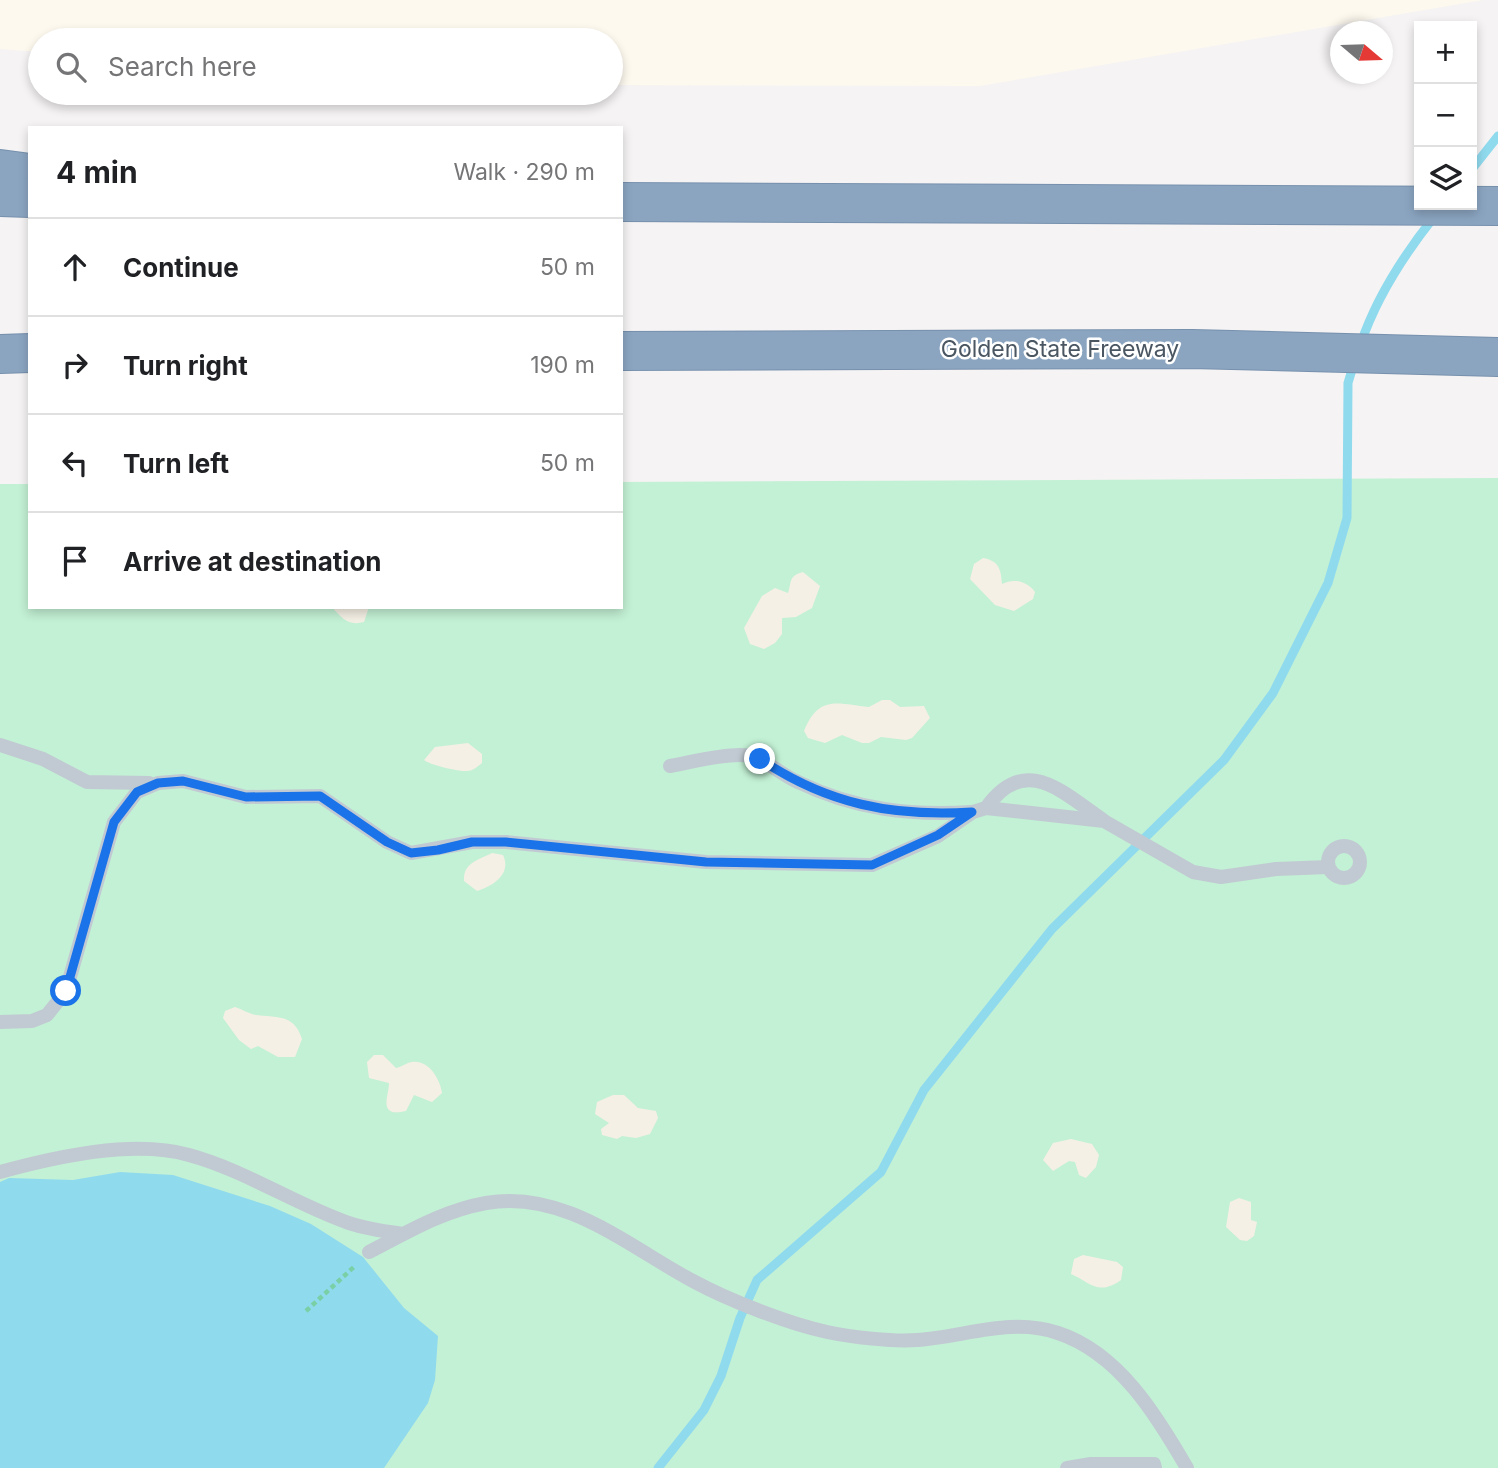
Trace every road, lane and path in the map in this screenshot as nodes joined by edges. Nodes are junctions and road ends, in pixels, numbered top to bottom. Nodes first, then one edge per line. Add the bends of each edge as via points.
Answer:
1 (0, 169) edge
2 (28, 173) edge
3 (0, 197) edge
4 (28, 198) edge
5 (623, 202) edge
6 (1498, 206) edge
7 (623, 351) edge
8 (28, 353) edge
9 (0, 354) edge
10 (1498, 357) edge
11 (0, 746) edge
12 (670, 766) dead end
13 (158, 783) junction
14 (979, 810) junction
15 (1104, 821) junction
16 (1328, 867) dead end
17 (0, 1022) edge
18 (0, 1172) edge
19 (403, 1234) junction
20 (369, 1252) joint
21 (306, 1311) dead end
22 (1177, 1451) junction
23 (1155, 1466) edge
24 (1067, 1468) edge
25 (1187, 1468) edge

1 - 2 highway
3 - 4 highway
5 - 6 highway
7 - 10 highway, Golden State Freeway via 1192,349
8 - 9 highway
11 - 13 lane via 43,759 87,782
12 - 14 lane via 740,755 760,759 797,782 873,808 904,813
13 - 14 lane via 183,781 246,797 320,796 411,853 472,842 506,842 681,861 872,865
13 - 17 lane via 137,792 114,822 66,991 47,1015 32,1021
14 - 15 lane
14 - 15 lane via 999,790 1019,780 1041,780
15 - 16 lane via 1193,872 1221,877
18 - 19 lane via 68,1155 144,1150 189,1155 264,1183 347,1223
19 - 20 lane
19 - 22 lane via 437,1216 486,1203 525,1200 572,1213 738,1301 827,1332 915,1341 1018,1325 1059,1333 1098,1354 1133,1388
20 - 21 path
22 - 23 lane
22 - 25 lane
23 - 24 lane

